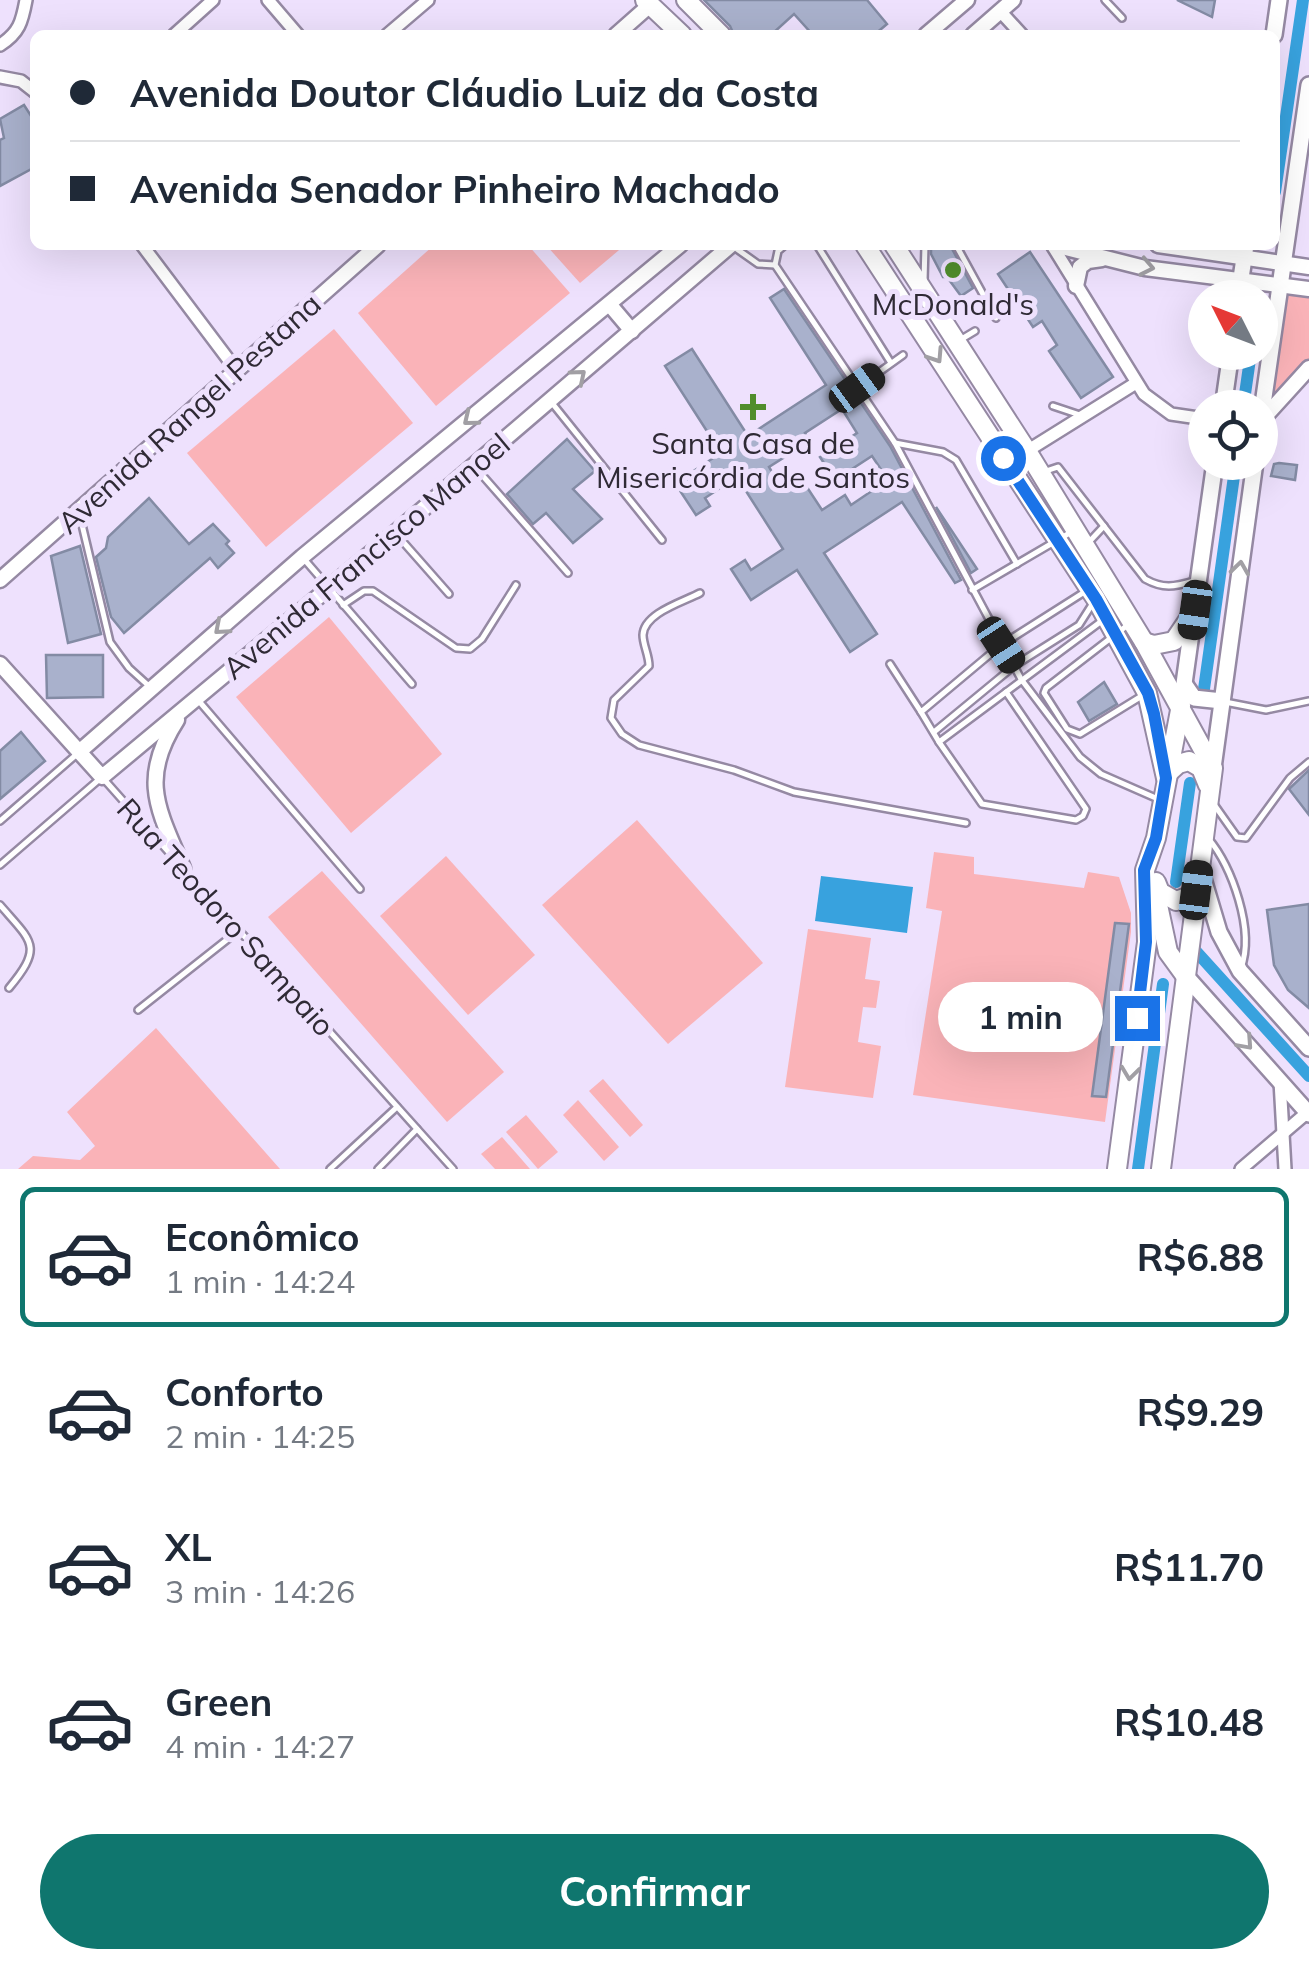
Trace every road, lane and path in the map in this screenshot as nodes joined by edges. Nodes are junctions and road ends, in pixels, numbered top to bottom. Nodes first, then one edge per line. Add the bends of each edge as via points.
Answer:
1 (26, 0) edge
2 (212, 0) edge
3 (268, 0) edge
4 (428, 0) edge
5 (686, 0) edge
6 (967, 0) edge
7 (1013, 0) edge
8 (1106, 0) edge
9 (1279, 0) edge
10 (650, 2) edge
11 (1000, 11) junction
12 (1122, 18) dead end
13 (179, 30) edge
14 (294, 30) edge
15 (394, 30) edge
16 (621, 30) edge
17 (677, 30) edge
18 (716, 30) edge
19 (932, 30) edge
20 (979, 30) edge
21 (1017, 30) edge
22 (1275, 30) edge
23 (0, 45) edge
24 (0, 77) edge
25 (30, 88) edge
26 (1309, 90) edge
27 (149, 250) edge
28 (372, 250) edge
29 (674, 250) edge
30 (725, 250) edge
31 (738, 250) edge
32 (779, 250) edge
33 (821, 250) edge
34 (868, 250) edge
35 (897, 250) edge
36 (925, 250) edge
37 (959, 250) edge
38 (1056, 250) edge
39 (1073, 250) edge
40 (1245, 252) edge
41 (1108, 259) junction
42 (1283, 265) junction
43 (776, 266) junction
44 (1309, 267) edge
45 (1199, 280) edge
46 (1240, 280) edge
47 (1076, 286) junction
48 (1280, 287) junction
49 (1309, 288) edge
50 (924, 289) junction
51 (611, 306) junction
52 (996, 318) dead end
53 (630, 328) junction
54 (975, 331) dead end
55 (957, 341) junction
56 (902, 354) dead end
57 (890, 363) junction
58 (1309, 368) edge
59 (237, 371) junction
60 (1136, 383) junction
61 (857, 388) junction
62 (1265, 390) edge
63 (550, 400) junction
64 (1278, 403) edge
65 (1053, 406) dead end
66 (1084, 416) junction
67 (1188, 417) edge
68 (895, 443) junction
69 (1027, 451) junction
70 (474, 464) junction
71 (1040, 473) junction
72 (1214, 480) edge
73 (1253, 480) edge
74 (78, 511) junction
75 (1104, 526) junction
76 (1075, 529) junction
77 (395, 533) junction
78 (662, 540) dead end
79 (1057, 540) junction
80 (1085, 546) junction
81 (306, 562) junction
82 (1017, 564) junction
83 (568, 573) dead end
84 (1200, 579) junction
85 (0, 580) edge
86 (325, 584) junction
87 (516, 585) dead end
88 (972, 590) junction
89 (700, 593) dead end
90 (449, 594) dead end
91 (1092, 594) junction
92 (343, 605) junction
93 (1195, 610) junction
94 (1132, 622) junction
95 (1109, 627) junction
96 (1144, 642) junction
97 (1001, 645) junction
98 (890, 664) dead end
99 (1014, 666) junction
100 (3, 673) edge
101 (1020, 680) junction
102 (412, 684) dead end
103 (1185, 685) junction
104 (152, 689) junction
105 (1006, 692) junction
106 (1148, 693) junction
107 (198, 700) junction
108 (1309, 701) edge
109 (1222, 702) junction
110 (1181, 706) junction
111 (184, 710) junction
112 (921, 712) junction
113 (934, 732) junction
114 (940, 742) junction
115 (81, 755) junction
116 (1309, 762) edge
117 (1212, 768) junction
118 (99, 773) junction
119 (1166, 776) junction
120 (1209, 793) junction
121 (1162, 801) junction
122 (0, 820) edge
123 (966, 823) dead end
124 (1204, 824) junction
125 (1156, 838) junction
126 (0, 865) edge
127 (1199, 865) junction
128 (183, 868) junction
129 (1154, 877) junction
130 (360, 889) dead end
131 (1196, 890) junction
132 (0, 905) edge
133 (238, 931) junction
134 (1240, 970) junction
135 (1184, 974) junction
136 (8, 988) dead end
137 (138, 1010) dead end
138 (1309, 1048) edge
139 (1280, 1081) junction
140 (397, 1108) junction
141 (1308, 1112) edge
142 (417, 1129) junction
143 (1283, 1133) junction
144 (330, 1169) edge
145 (378, 1169) edge
146 (453, 1169) edge
147 (1117, 1169) edge
148 (1161, 1169) edge
149 (1241, 1169) edge
150 (1284, 1169) edge

1 - 23 street via 20,27
2 - 13 street
3 - 14 street
4 - 15 street
5 - 18 main road
6 - 19 street
7 - 11 street
8 - 12 lane
9 - 22 main road
10 - 16 street
10 - 17 main road
11 - 20 street
11 - 21 street
24 - 25 street
26 - 42 main road
27 - 59 street
28 - 59 street, Avenida Rangel Pestana
29 - 51 street, Avenida Francisco Manoel
30 - 53 street, Avenida Francisco Manoel
31 - 43 lane via 758,264
32 - 43 lane
33 - 57 lane
34 -> 79 main road
35 - 50 main road
36 - 50 lane
37 - 52 lane
38 - 47 street
39 - 41 street
40 - 42 street
40 - 46 main road
41 -> 45 street
41 - 47 street via 1084,264
42 - 44 street
42 - 48 main road
43 - 61 lane
47 - 60 street
48 - 49 street
48 - 62 main road
50 - 55 main road
51 - 53 street
51 -> 81 street, Avenida Francisco Manoel
63 -> 53 street, Avenida Francisco Manoel
54 - 55 lane
55 - 69 main road
56 - 57 lane
57 - 61 lane
58 - 64 street
59 - 74 street, Avenida Rangel Pestana
60 - 66 street
60 - 67 street via 1152,402
61 - 68 lane
63 - 70 street, Avenida Francisco Manoel
63 - 78 lane
65 - 66 lane
66 - 69 street
68 - 82 lane via 956,460
68 - 88 lane
69 - 71 main road
70 - 77 street, Avenida Francisco Manoel
70 - 83 lane
71 - 75 lane via 1058,467
71 - 76 main road
72 - 84 main road
109 -> 73 main road
74 - 85 street, Avenida Rangel Pestana
74 - 104 lane via 110,642
75 - 80 lane
75 - 84 lane via 1159,587
76 - 79 lane
76 - 80 main road
77 - 86 street, Avenida Francisco Manoel
77 - 90 lane
79 - 82 lane
79 - 91 main road
80 - 94 main road
81 - 86 lane
81 -> 104 street, Avenida Francisco Manoel
82 - 88 lane
84 - 93 main road
86 - 92 lane
86 - 107 street, Avenida Francisco Manoel
87 - 92 lane via 470,650 456,648 373,592 364,590
88 - 97 lane
89 - 123 lane via 645,626 649,666 614,700 611,718 622,734 794,792
91 - 95 main road
91 - 97 lane
91 - 99 lane via 1078,625
92 - 102 lane
93 - 96 main road via 1174,641
93 - 103 main road
94 - 95 lane
94 - 96 main road
95 - 101 lane
95 - 106 main road
95 - 106 lane via 1044,693 1066,729 1080,734
96 - 110 main road
97 - 99 lane
97 - 112 lane
98 - 112 lane
99 - 101 lane
99 - 113 lane
100 - 115 street, Rua Teodoro Sampaio
101 - 105 lane
101 - 121 lane via 1080,757 1101,774
103 - 109 main road via 1194,698
103 - 110 main road
104 - 115 street, Avenida Francisco Manoel
105 - 114 lane
105 - 114 lane via 1084,816 982,804
106 - 119 main road
107 - 111 street, Avenida Francisco Manoel
107 - 130 lane
108 - 109 lane via 1266,710
109 - 117 main road
110 - 117 main road
110 - 119 main road
111 - 118 street, Avenida Francisco Manoel
111 - 128 street via 159,750 154,778 158,810
112 - 113 lane
113 - 114 lane
115 - 118 street, Rua Teodoro Sampaio
115 - 122 lane
116 - 120 lane via 1246,838
117 - 120 main road
118 - 126 lane, Avenida Francisco Manoel
118 - 128 lane, Rua Teodoro Sampaio
119 - 120 main road via 1189,761 1201,768
119 - 121 main road
120 - 124 main road
121 - 125 main road
124 - 127 main road
124 - 134 lane via 1228,864 1238,899 1245,950
125 - 129 main road
125 -> 147 main road via 1144,870 1146,942
127 - 131 main road
127 - 134 main road via 1219,932
128 - 133 lane, Rua Teodoro Sampaio
129 - 131 main road via 1166,898 1182,900
129 - 135 main road via 1168,952
131 - 135 main road
132 - 136 lane via 32,952
133 - 137 lane
133 - 140 lane, Rua Teodoro Sampaio
134 - 138 main road
135 -> 139 main road
135 - 148 main road
139 - 141 main road
139 - 143 street
140 - 142 lane, Rua Teodoro Sampaio
140 - 144 lane
141 - 143 street
142 - 145 lane
142 - 146 lane, Rua Teodoro Sampaio
143 - 149 street
143 - 150 street

